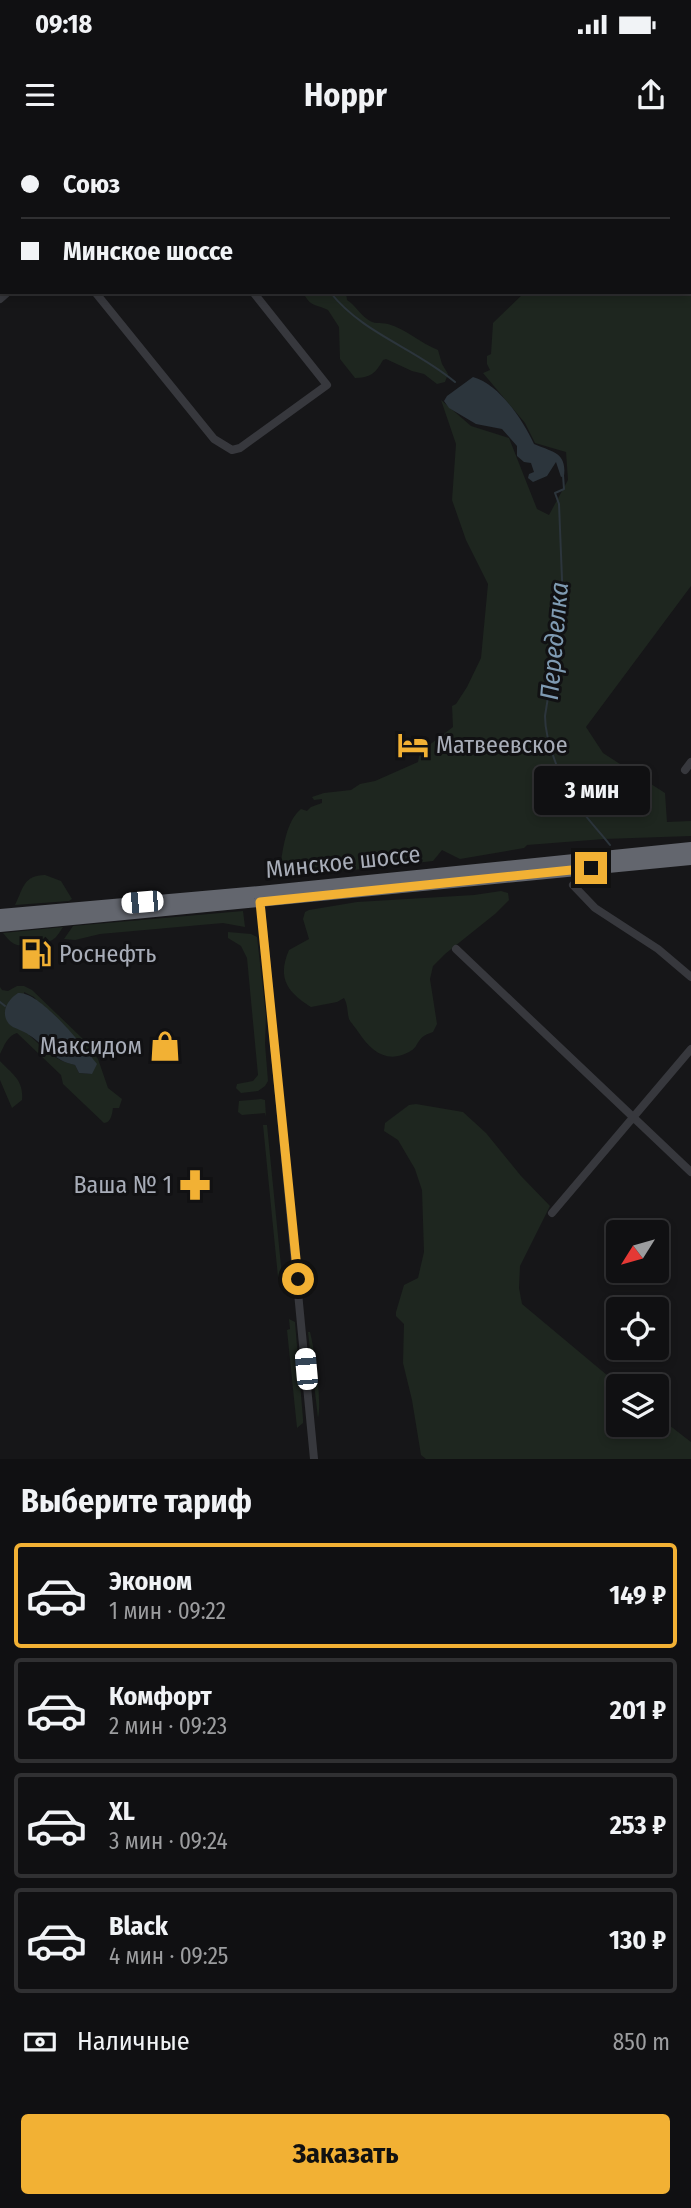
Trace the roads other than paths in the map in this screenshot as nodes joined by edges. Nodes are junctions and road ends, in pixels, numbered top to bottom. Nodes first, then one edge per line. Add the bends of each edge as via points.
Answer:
1 (98, 294) edge
2 (255, 294) edge
3 (691, 762) edge
4 (685, 769) dead end
5 (691, 848) edge
6 (691, 859) edge
7 (573, 885) dead end
8 (260, 897) junction
9 (0, 915) edge
10 (0, 926) edge
11 (456, 949) dead end
12 (691, 977) edge
13 (691, 1049) edge
14 (634, 1117) junction
15 (691, 1172) edge
16 (552, 1213) dead end
17 (314, 1459) edge

1 - 2 street via 214,439 232,450 240,449 327,385
3 - 4 street
5 - 8 highway, Минское шоссе
6 - 8 highway, Минское шоссе
7 - 12 street via 595,908 659,949
8 - 9 highway, Минское шоссе
8 - 10 highway, Минское шоссе
8 - 17 street
11 - 14 street
13 - 14 street
14 - 15 street
14 - 16 street

